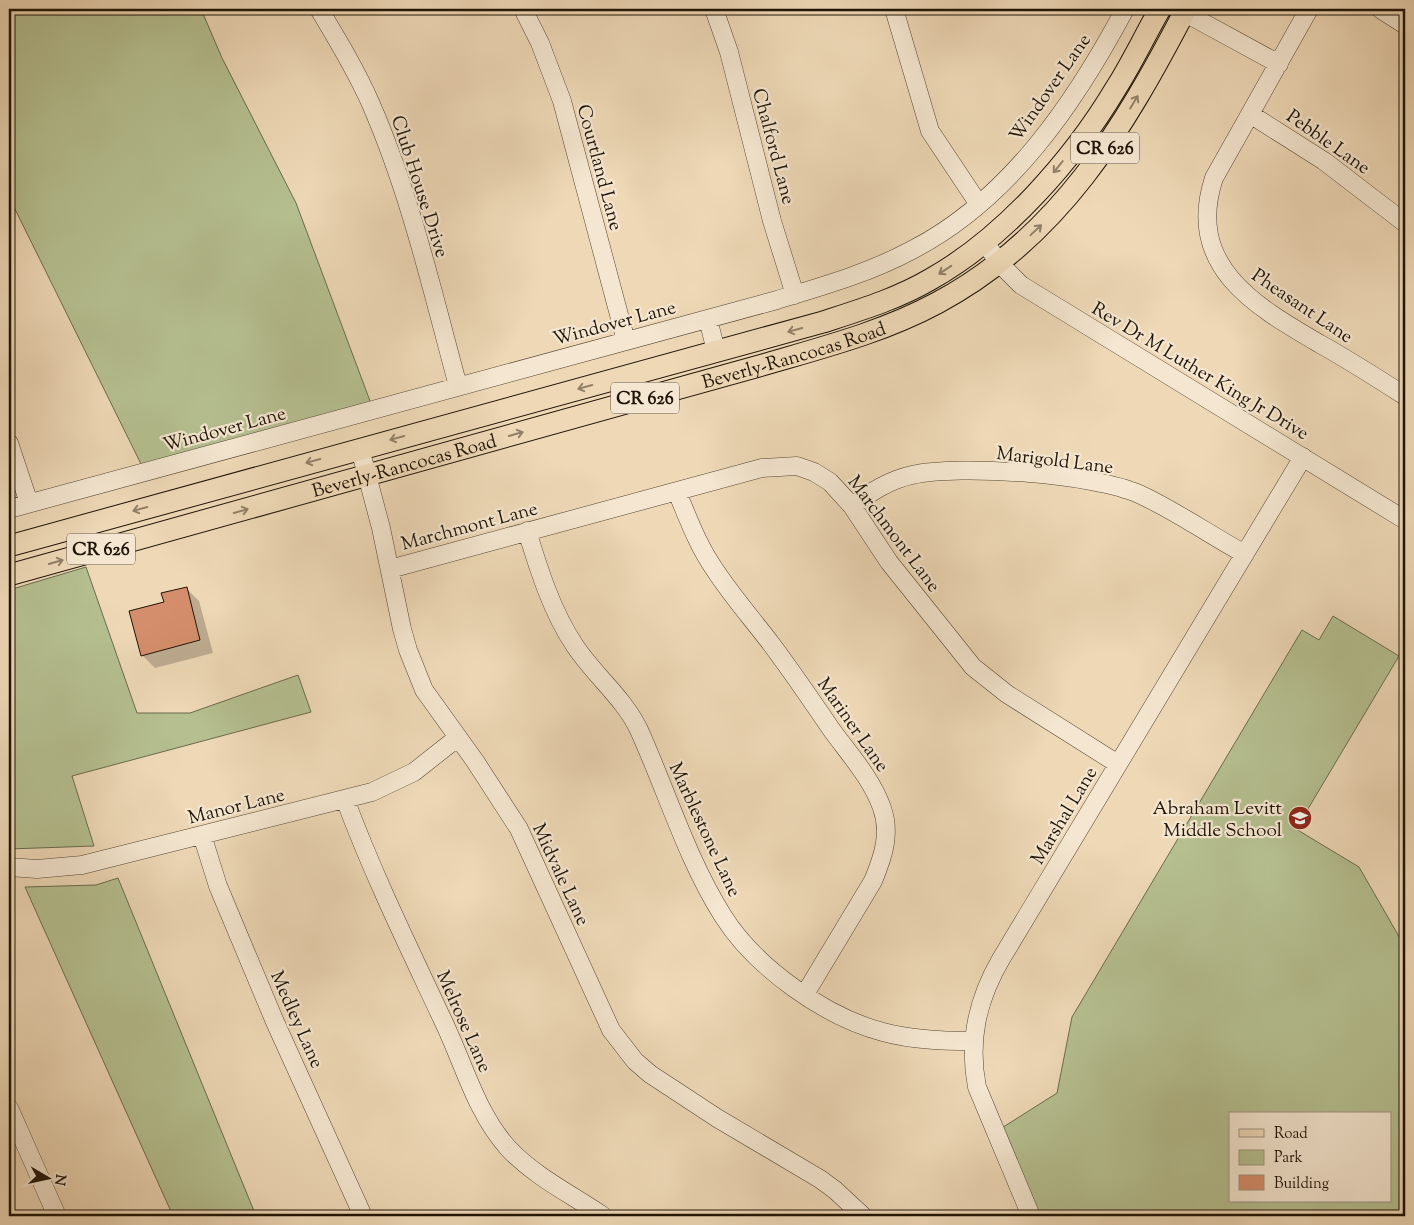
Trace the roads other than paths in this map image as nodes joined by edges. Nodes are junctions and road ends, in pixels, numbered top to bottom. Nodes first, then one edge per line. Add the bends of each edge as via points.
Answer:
1 (319, 9) edge
2 (523, 9) edge
3 (714, 9) edge
4 (894, 9) edge
5 (1125, 9) edge
6 (1160, 9) edge
7 (1309, 9) edge
8 (1380, 9) edge
9 (1183, 10) edge
10 (1405, 25) edge
11 (1279, 64) junction
12 (1250, 114) junction
13 (978, 204) junction
14 (1405, 223) edge
15 (986, 244) junction
16 (1000, 264) junction
17 (795, 295) junction
18 (708, 319) junction
19 (626, 341) junction
20 (716, 351) junction
21 (458, 386) junction
22 (1405, 396) edge
23 (598, 411) junction
24 (9, 443) edge
25 (360, 448) junction
26 (1303, 457) junction
27 (368, 475) junction
28 (677, 492) junction
29 (29, 503) junction
30 (852, 506) junction
31 (9, 509) edge
32 (1405, 520) edge
33 (528, 531) junction
34 (9, 546) edge
35 (1245, 554) junction
36 (390, 569) junction
37 (9, 575) edge
38 (458, 738) junction
39 (1118, 764) junction
40 (345, 799) junction
41 (202, 835) junction
42 (9, 867) edge
43 (805, 994) junction
44 (973, 1041) junction
45 (9, 1108) edge
46 (57, 1216) edge
47 (364, 1216) edge
48 (603, 1216) edge
49 (862, 1216) edge
50 (1031, 1216) edge

1 - 21 street, Club House Drive via 361,81 388,144
2 - 19 street, Courtland Lane via 562,101
3 - 17 street, Chalford Lane
4 - 13 street via 930,131
5 - 13 street, Windover Lane via 1084,80 1044,137
6 -> 15 main road, Beverly-Rancocas Road / CR 626 via 1116,90 1084,136 1022,209
7 - 11 street, Pheasant Lane
8 - 10 street
9 - 11 street
16 -> 9 main road, Beverly-Rancocas Road / CR 626 via 1056,212 1088,174 1134,104
11 - 12 street, Pheasant Lane
12 - 14 street, Pebble Lane via 1324,161
12 - 22 street, Pheasant Lane via 1223,161 1208,196 1208,233 1228,278 1270,313
13 - 17 street, Windover Lane via 907,253 856,276
15 - 16 street, Rev Dr M Luther King Jr Drive
15 -> 20 main road, Beverly-Rancocas Road / CR 626 via 931,280 884,303
16 - 23 main road, Beverly-Rancocas Road / CR 626 via 936,304 874,332
16 - 26 street, Rev Dr M Luther King Jr Drive via 1020,285
17 - 18 street, Windover Lane
18 - 19 street, Windover Lane
18 - 20 street
19 - 21 street, Windover Lane
20 - 23 main road via 708,362 694,369 624,388 610,397
20 -> 25 main road, Beverly-Rancocas Road / CR 626
21 - 29 street, Windover Lane
27 -> 23 main road, Beverly-Rancocas Road / CR 626
24 - 29 street
25 - 27 street, Midvale Lane
25 -> 34 main road, Beverly-Rancocas Road / CR 626
26 - 32 street, Rev Dr M Luther King Jr Drive
26 - 35 street, Marshal Lane
27 - 36 street, Midvale Lane
37 -> 27 main road, Beverly-Rancocas Road / CR 626
28 - 30 street, Marchmont Lane via 762,468 797,466 830,482
28 - 33 street, Marchmont Lane
28 - 43 street, Mariner Lane via 690,525 715,570 782,658 874,790 882,808 885,846 873,881
29 - 31 street, Windover Lane
30 - 35 street, Marigold Lane via 886,483 930,472 1062,477 1102,483 1139,494
30 - 39 street, Marchmont Lane via 889,562 973,667 1007,694
33 - 36 street, Marchmont Lane
33 - 43 street, Marblestone Lane via 565,629 575,646 616,694 638,730 701,876 722,916 750,950
35 - 39 street, Marshal Lane
36 - 38 street, Midvale Lane via 408,650 424,690
38 - 40 street, Manor Lane via 402,780
38 - 49 street, Midvale Lane via 519,830 610,1030 635,1061 688,1099 820,1179
39 - 44 street, Marshal Lane via 991,976 978,1011
40 - 41 street, Manor Lane
40 - 48 street, Melrose Lane via 362,846 476,1098 494,1130 522,1163
41 - 42 street, Manor Lane via 82,866
41 - 47 street, Medley Lane via 218,886 275,1022
43 - 44 street, Marblestone Lane via 849,1019 884,1033
44 - 50 street, Marshal Lane via 977,1088
45 - 46 street

